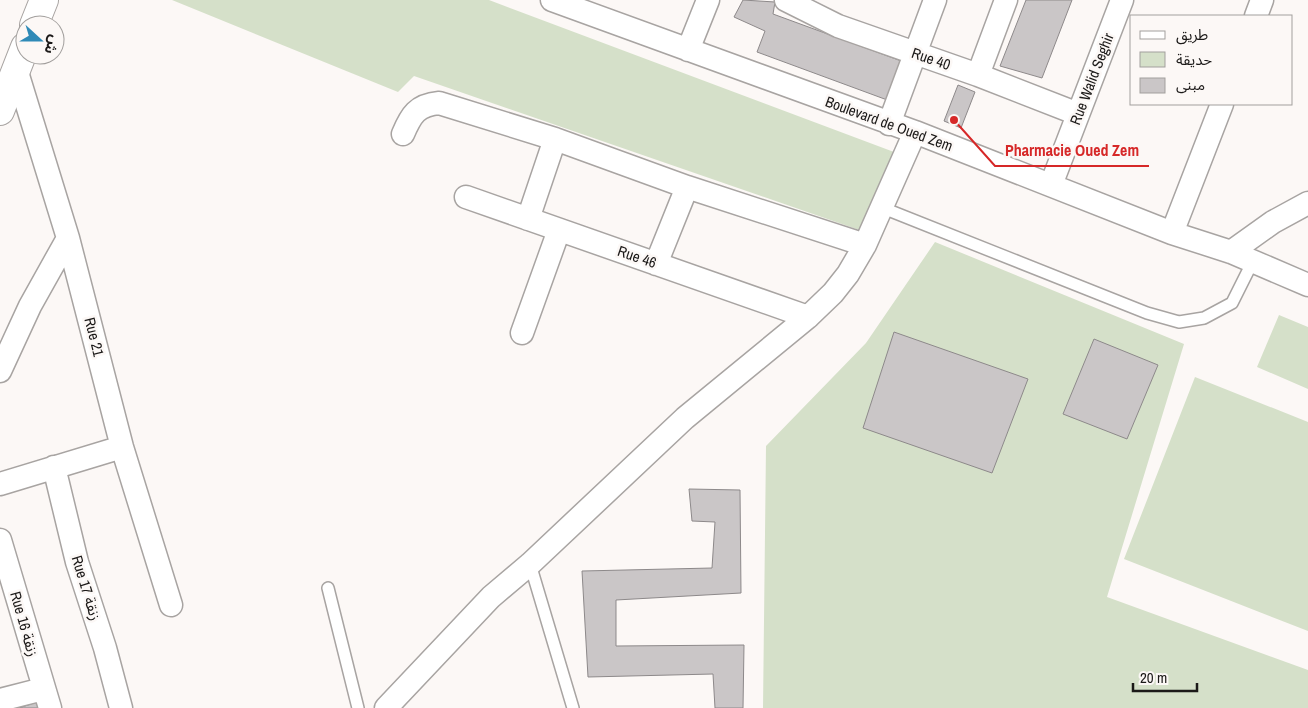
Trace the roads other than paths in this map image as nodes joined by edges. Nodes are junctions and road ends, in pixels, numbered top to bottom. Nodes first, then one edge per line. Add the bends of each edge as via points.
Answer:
1 (44, 0) edge
2 (552, 0) edge
3 (708, 0) edge
4 (786, 0) edge
5 (935, 0) edge
6 (1006, 0) edge
7 (1122, 0) edge
8 (1262, 0) edge
9 (600, 8) edge
10 (38, 15) edge
11 (1256, 15) edge
12 (688, 50) junction
13 (914, 53) junction
14 (17, 65) edge
15 (22, 65) edge
16 (978, 75) junction
17 (1222, 105) edge
18 (0, 111) edge
19 (1078, 114) junction
20 (889, 124) junction
21 (915, 132) junction
22 (403, 134) dead end
23 (555, 139) junction
24 (1051, 185) junction
25 (687, 187) junction
26 (466, 197) dead end
27 (1308, 202) edge
28 (883, 208) junction
29 (528, 219) junction
30 (559, 230) junction
31 (1172, 233) junction
32 (68, 238) junction
33 (865, 245) junction
34 (1231, 252) junction
35 (1253, 262) junction
36 (656, 264) junction
37 (1308, 285) edge
38 (808, 317) junction
39 (522, 333) dead end
40 (0, 371) edge
41 (122, 446) junction
42 (54, 467) junction
43 (0, 484) edge
44 (0, 540) edge
45 (530, 564) junction
46 (328, 588) dead end
47 (171, 604) dead end
48 (47, 698) edge
49 (0, 700) edge
50 (121, 708) edge
51 (358, 708) edge
52 (386, 708) edge
53 (573, 708) edge

1 - 10 street
2 - 9 street, Boulevard de Oued Zem
3 - 12 street
4 - 13 street, Rue 40 via 838,26
5 - 13 street
6 - 16 street
7 - 19 street, Rue Walid Seghir
8 - 11 street
9 - 12 street, Boulevard de Oued Zem
12 - 20 street, Boulevard de Oued Zem
13 - 16 street, Rue 40
13 - 20 street
14 - 18 street
15 - 32 street, Rue 21
16 - 19 street, Rue 40
17 - 31 street
19 - 24 street, Rue Walid Seghir
20 - 21 street, Boulevard de Oued Zem
21 - 24 street, Boulevard de Oued Zem
21 - 28 street
22 - 23 street via 409,120 420,108 439,103
23 - 25 street
23 - 29 street
24 - 31 street, Boulevard de Oued Zem
25 - 33 street
25 - 36 street
26 - 29 street, Rue 46
27 - 34 street
28 - 33 street
28 - 35 lane via 1147,313 1179,322 1204,318 1232,303
29 - 30 street, Rue 46
30 - 36 street, Rue 46
30 - 39 street
31 - 34 street, Boulevard de Oued Zem
32 - 40 street via 30,306
32 - 41 street, Rue 21
33 - 38 street via 848,274
34 - 35 street, Boulevard de Oued Zem
35 - 37 street, Boulevard de Oued Zem
36 - 38 street, Rue 46
38 - 45 street via 685,418
41 - 42 street
41 - 47 street, Rue 21
42 - 43 street
42 - 50 street, Rue 17 زنقة via 77,562
44 - 48 street, Rue 16 زنقة
45 - 52 street via 492,598
45 - 53 lane
46 - 51 lane
48 - 49 street

